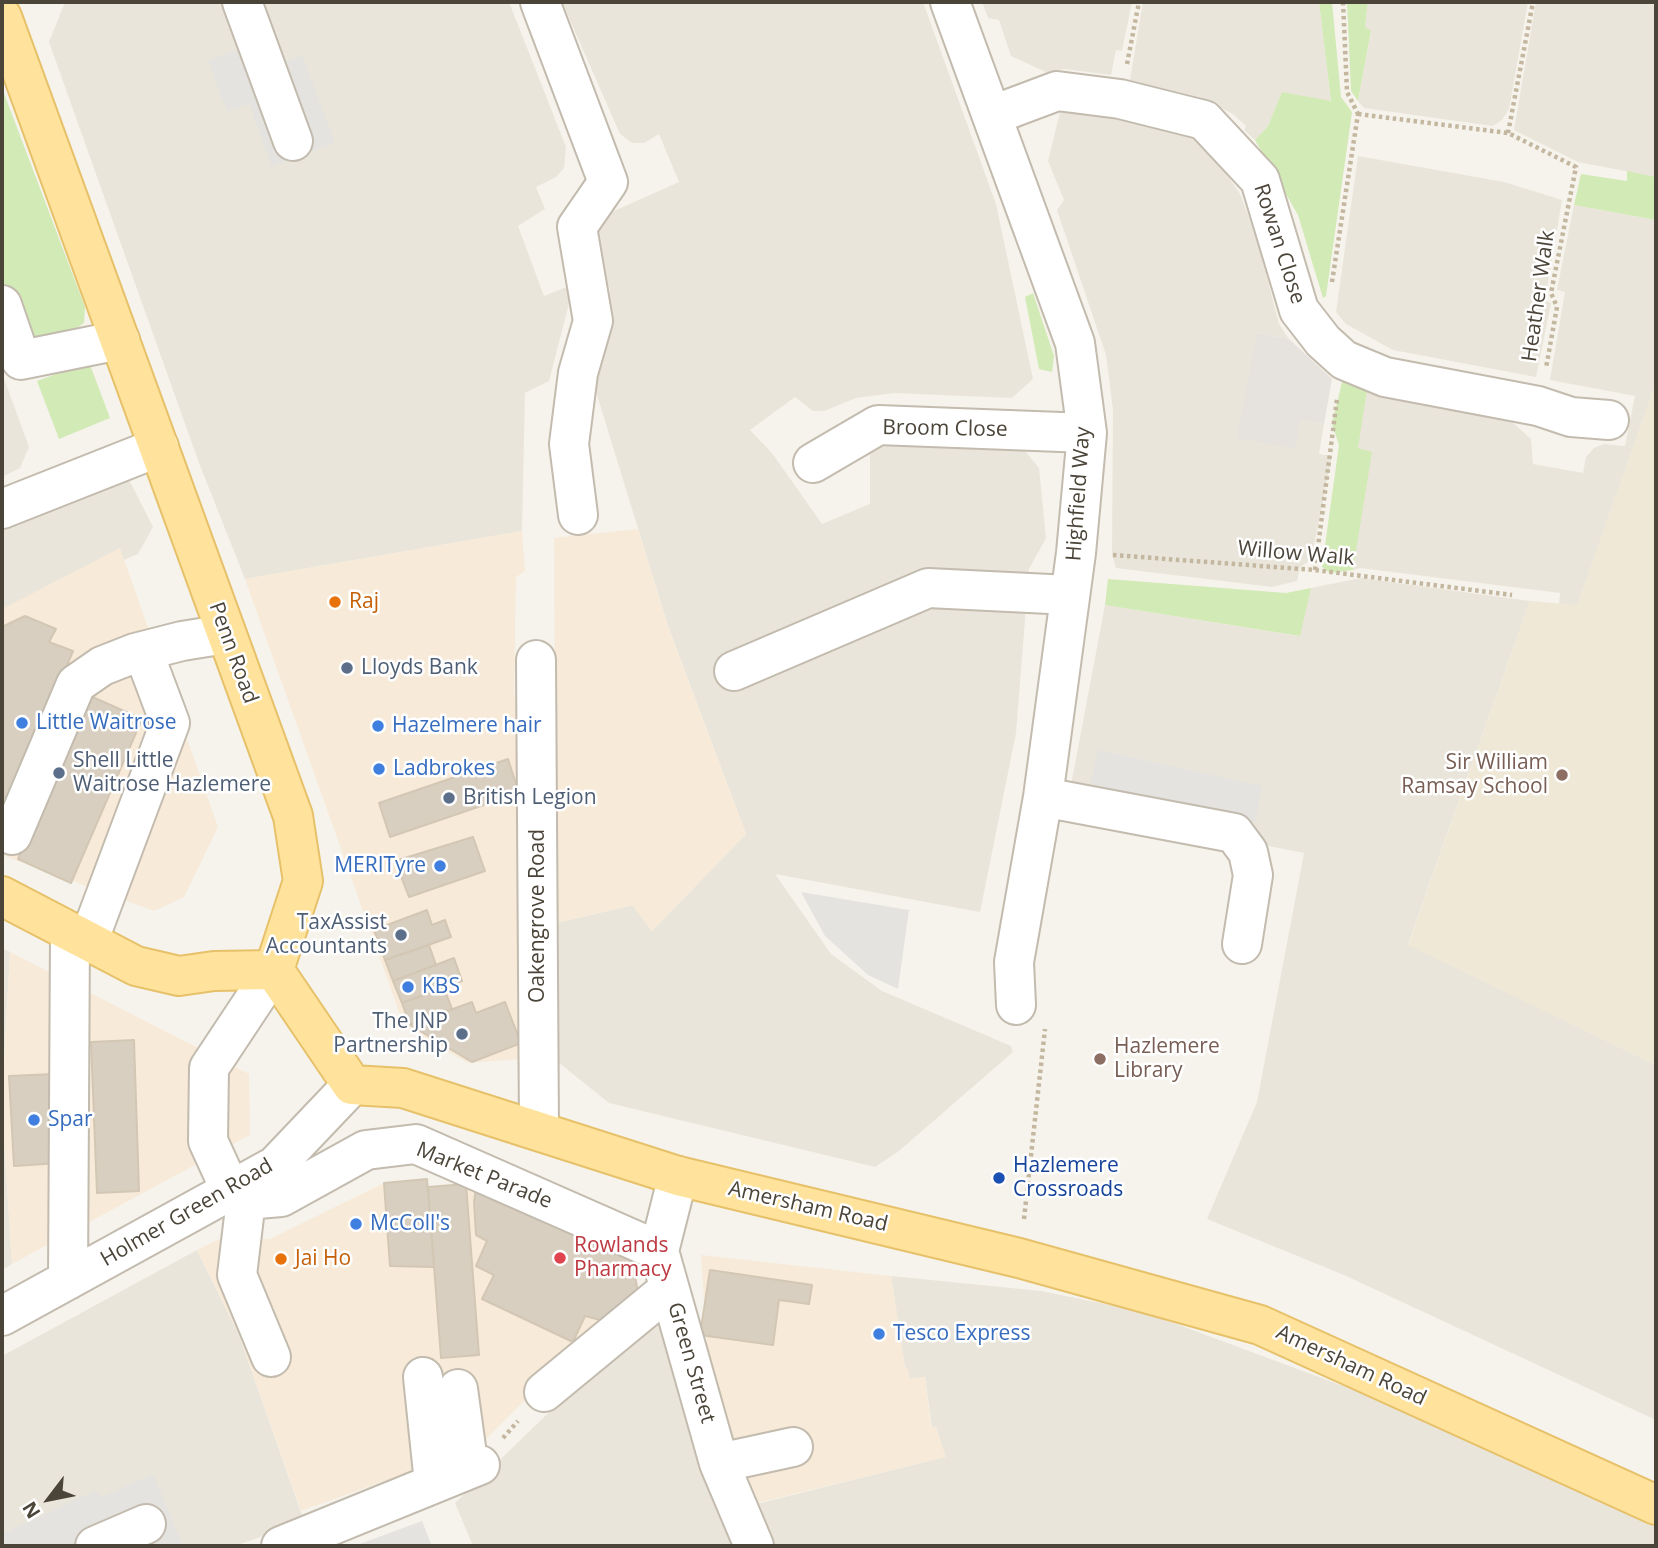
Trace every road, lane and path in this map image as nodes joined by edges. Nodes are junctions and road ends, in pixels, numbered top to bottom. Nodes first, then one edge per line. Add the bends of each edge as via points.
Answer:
1 (242, 2) edge
2 (540, 2) edge
3 (950, 2) edge
4 (1139, 2) edge
5 (1343, 2) edge
6 (1533, 2) edge
7 (2, 17) edge
8 (1120, 99) junction
9 (993, 115) junction
10 (1508, 133) junction
11 (293, 141) dead end
12 (2, 305) edge
13 (120, 341) junction
14 (1538, 406) junction
15 (1609, 420) dead end
16 (1087, 433) junction
17 (159, 447) junction
18 (813, 463) dead end
19 (2, 509) edge
20 (578, 515) dead end
21 (1076, 552) junction
22 (1070, 595) junction
23 (1513, 595) dead end
24 (226, 634) junction
25 (143, 651) junction
26 (536, 660) dead end
27 (734, 671) dead end
28 (1043, 797) junction
29 (2, 830) edge
30 (2, 896) edge
31 (79, 938) junction
32 (1242, 944) dead end
33 (274, 970) junction
34 (1016, 1005) joint
35 (352, 1085) junction
36 (539, 1130) junction
37 (678, 1176) junction
38 (238, 1196) junction
39 (659, 1251) junction
40 (1019, 1258) junction
41 (68, 1280) junction
42 (669, 1289) junction
43 (2, 1316) edge
44 (271, 1357) dead end
45 (423, 1377) dead end
46 (458, 1389) dead end
47 (544, 1392) joint
48 (793, 1447) dead end
49 (719, 1463) junction
50 (475, 1467) junction
51 (434, 1483) junction
52 (1656, 1505) edge
53 (146, 1524) dead end
54 (95, 1546) edge
55 (281, 1546) edge
56 (754, 1546) edge

1 - 11 street
2 - 20 street via 608,182 577,227 593,321 578,373 569,444
3 - 9 street, Highfield Way
4 - 8 path
5 - 10 path, Heather Walk via 1347,92 1358,114
6 - 10 path
7 - 13 main road, Penn Road
8 - 9 street, Rowan Close via 1056,91
8 - 14 street, Rowan Close via 1204,120 1260,180 1299,310 1344,360 1385,377
9 - 16 street, Highfield Way via 1075,343
10 - 14 path, Heather Walk via 1576,167 1551,293 1557,307
12 - 13 street via 21,360
13 - 17 main road, Penn Road
14 - 15 street, Rowan Close via 1571,417
16 - 18 street, Broom Close via 878,425
16 - 21 street, Highfield Way
17 - 19 street
17 - 24 main road, Penn Road
21 - 22 street, Highfield Way
21 - 23 path, Willow Walk via 1315,570
22 - 27 street via 928,588
22 - 28 street, Highfield Way
24 - 25 street
24 - 33 main road, Penn Road via 293,816 303,881
25 - 29 street via 102,666 76,684 12,835
25 - 31 street via 170,723
26 - 36 street, Oakengrove Road
28 - 32 street via 1234,833 1248,852 1253,875
28 - 34 street, Highfield Way via 1014,962
30 - 31 main road
31 - 33 main road via 136,966 179,976
31 - 41 street
33 - 35 main road
33 - 38 street via 209,1068 208,1141
34 - 40 path via 1046,1016
35 - 36 main road, Amersham Road via 403,1088
35 - 38 street, Holmer Green Road via 275,1166
36 - 37 main road, Amersham Road
37 - 39 street, Green Street
37 - 40 main road, Amersham Road
38 - 39 street, Market Parade via 281,1197 366,1150 416,1144
38 - 41 street, Holmer Green Road
38 - 44 street via 237,1275
39 - 42 street, Green Street
40 - 52 main road, Amersham Road via 1260,1325
41 - 43 street, Holmer Green Road
42 - 47 street
42 - 49 street, Green Street
45 - 51 street
46 - 50 street
47 - 50 path
48 - 49 street
49 - 56 street, Green Street
50 - 51 street
51 - 55 street
53 - 54 street

